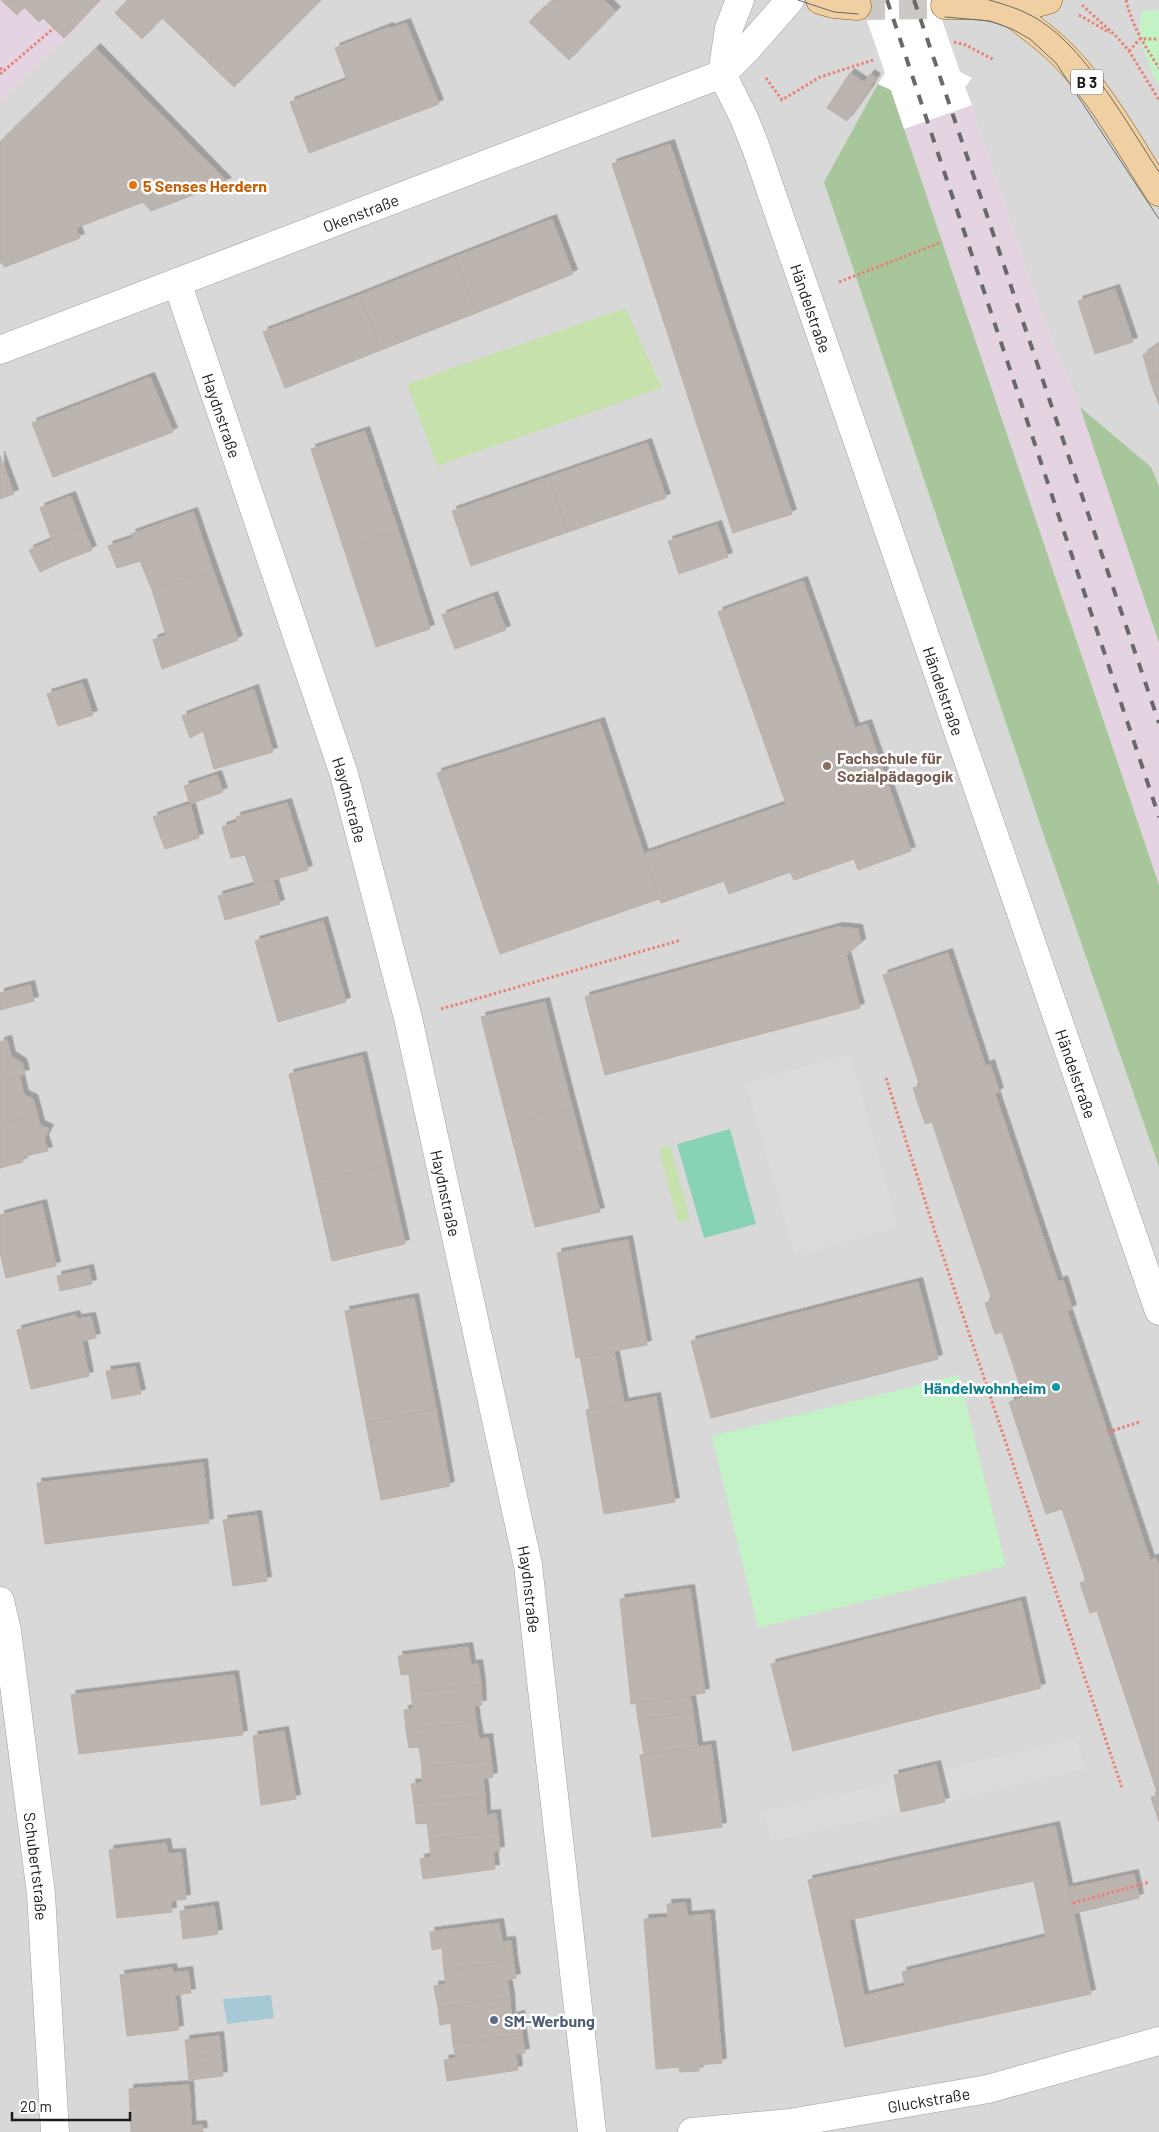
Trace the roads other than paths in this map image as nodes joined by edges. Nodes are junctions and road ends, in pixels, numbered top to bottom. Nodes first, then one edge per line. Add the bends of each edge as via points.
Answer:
1 (740, 0) edge
2 (790, 0) edge
3 (820, 0) edge
4 (1048, 0) edge
5 (945, 5) dead end
6 (857, 6) tunnel mouth
7 (1017, 8) edge
8 (722, 74) junction
9 (1159, 192) edge
10 (177, 282) junction
11 (0, 350) edge
12 (1159, 1312) edge
13 (0, 1601) edge
14 (3, 1632) edge
15 (1159, 2041) edge
16 (55, 2132) edge
17 (592, 2132) edge
18 (692, 2132) edge

1 - 8 street via 729,28
2 - 8 street, Okenstraße
3 - 6 main road
4 - 7 main road
5 - 7 main road, B 3
7 - 9 main road, B 3 via 1085,80
8 - 10 street, Okenstraße
8 - 12 street, Händelstraße via 756,148
10 - 11 street, Okenstraße
10 - 17 street, Haydnstraße via 344,774 408,1018 528,1565
13 - 14 street, Schubertstraße
14 - 16 street, Schubertstraße via 40,1894
15 - 18 street, Gluckstraße via 988,2089 790,2123

